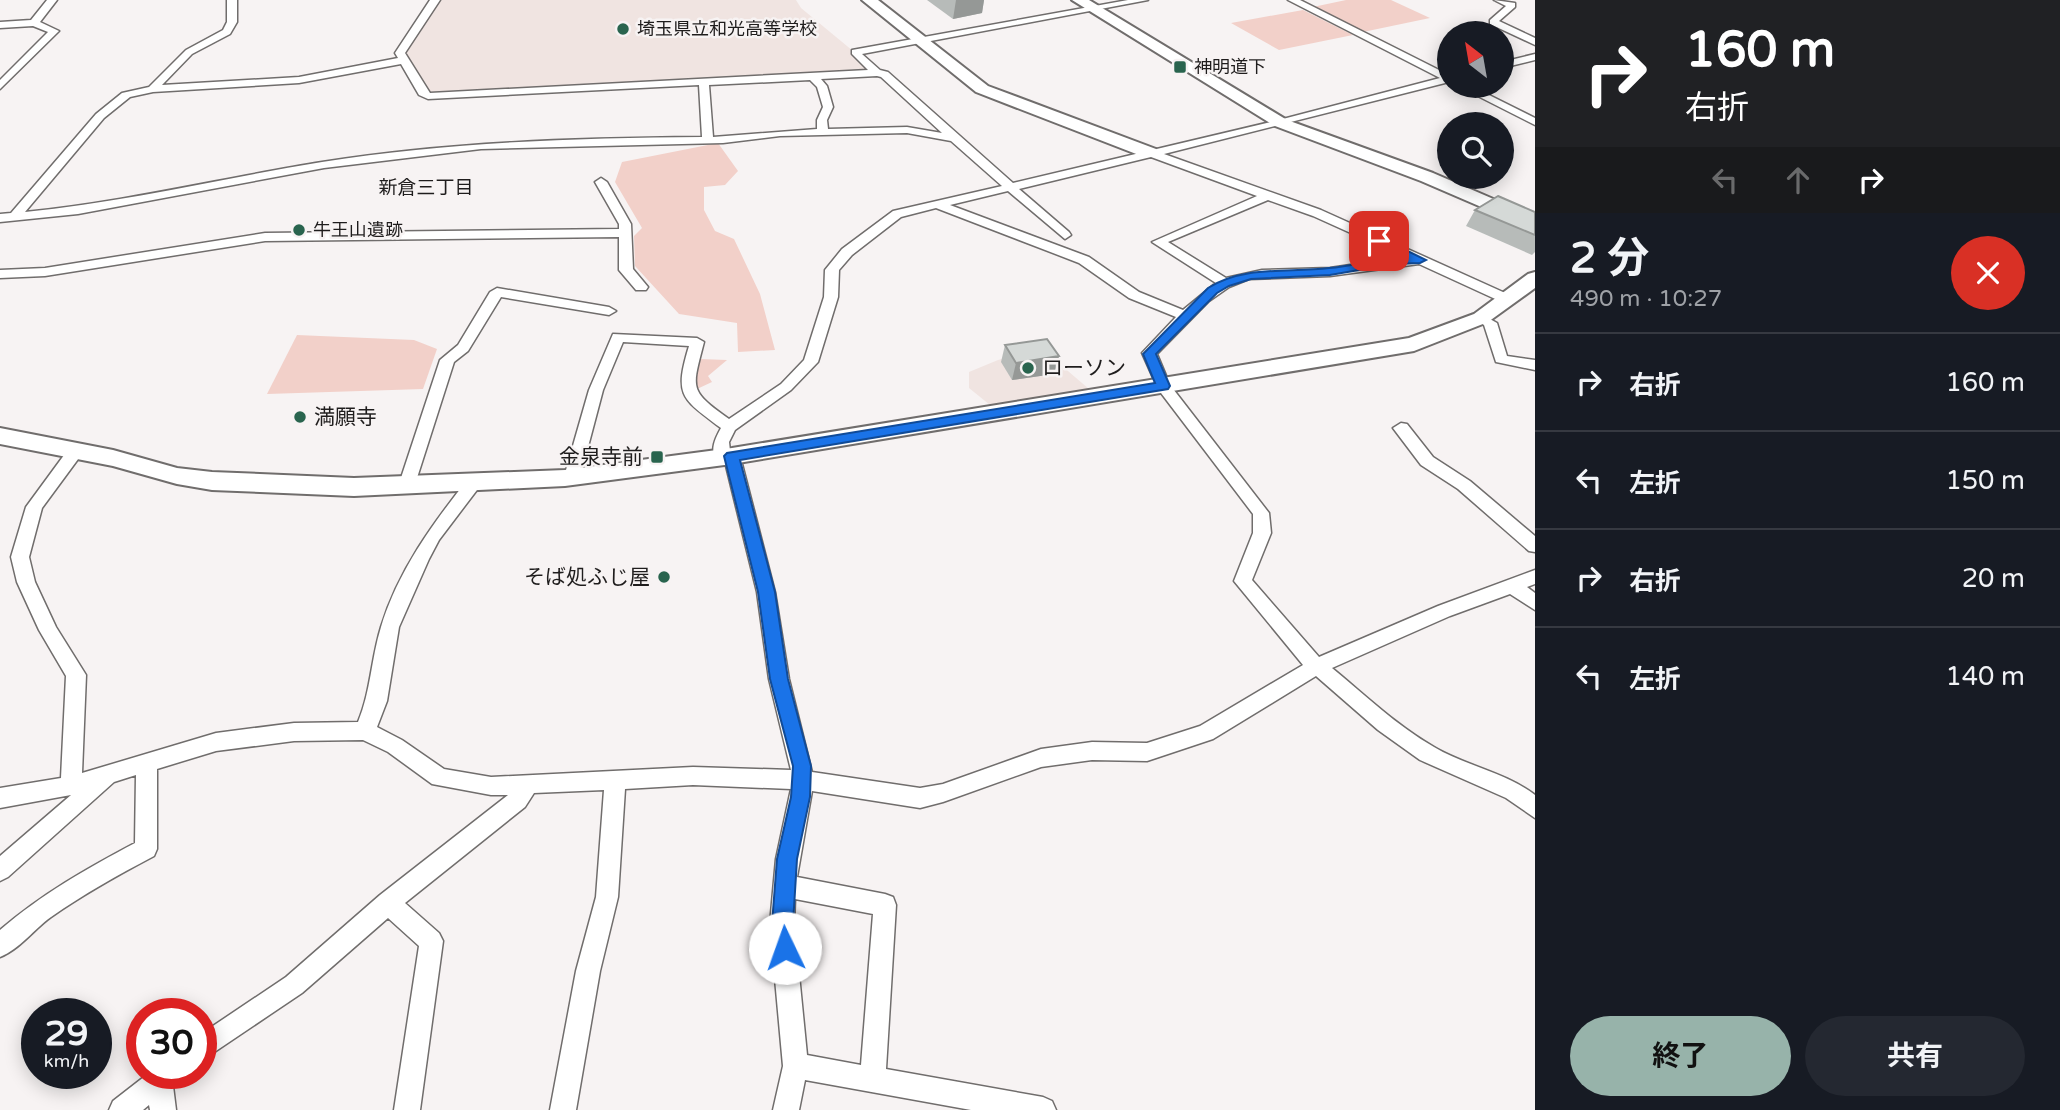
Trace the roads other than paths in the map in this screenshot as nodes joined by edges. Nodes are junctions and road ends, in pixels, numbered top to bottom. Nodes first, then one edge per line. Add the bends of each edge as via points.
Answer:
1 (52, 0) edge
2 (232, 0) edge
3 (435, 0) edge
4 (869, 0) edge
5 (1143, 0) edge
6 (1293, 0) edge
7 (1499, 0) edge
8 (1086, 5) edge
9 (34, 23) junction
10 (0, 25) edge
11 (921, 41) junction
12 (1535, 42) edge
13 (1535, 57) edge
14 (405, 60) junction
15 (1514, 62) edge
16 (877, 72) junction
17 (1437, 73) edge
18 (814, 78) junction
19 (1437, 82) edge
20 (704, 83) junction
21 (0, 86) edge
22 (153, 89) junction
23 (1487, 98) edge
24 (1535, 122) edge
25 (1281, 123) junction
26 (823, 132) junction
27 (955, 138) junction
28 (708, 141) junction
29 (1150, 153) junction
30 (601, 182) dead end
31 (1010, 187) junction
32 (1269, 195) junction
33 (938, 205) junction
34 (7, 217) edge
35 (1535, 224) edge
36 (625, 233) junction
37 (1065, 235) dead end
38 (1420, 260) junction
39 (0, 274) edge
40 (1535, 278) edge
41 (1225, 283) junction
42 (641, 288) dead end
43 (1509, 300) junction
44 (609, 310) dead end
45 (1187, 317) junction
46 (1481, 318) junction
47 (1535, 365) edge
48 (1163, 386) junction
49 (729, 427) junction
50 (1401, 428) dead end
51 (0, 436) edge
52 (76, 451) junction
53 (727, 457) junction
54 (572, 477) junction
55 (475, 482) junction
56 (407, 484) junction
57 (1535, 546) edge
58 (1535, 577) edge
59 (1514, 586) junction
60 (1535, 603) edge
61 (1317, 666) junction
62 (365, 730) junction
63 (147, 761) junction
64 (113, 772) junction
65 (615, 780) junction
66 (802, 780) junction
67 (528, 785) junction
68 (71, 786) junction
69 (0, 798) edge
70 (1535, 808) edge
71 (0, 870) edge
72 (785, 886) junction
73 (388, 903) junction
74 (0, 945) edge
75 (217, 1038) edge
76 (796, 1066) junction
77 (873, 1079) junction
78 (149, 1089) edge
79 (164, 1089) edge
80 (1036, 1109) edge
81 (122, 1110) edge
82 (163, 1110) edge
83 (407, 1110) edge
84 (563, 1110) edge
85 (786, 1110) edge

1 - 9 street
2 - 22 street via 227,32 189,52
3 - 14 street via 400,52
4 - 11 street
5 - 8 street
6 - 17 street
7 - 12 street via 1512,5 1493,22
8 - 11 street
8 - 25 street
9 - 10 street
9 - 21 street via 54,30
11 - 16 street via 855,52
11 - 29 street via 982,89
13 - 15 street
14 - 20 street via 428,96
14 - 22 street via 299,80
16 - 18 street
16 - 27 street
18 - 20 street
18 - 26 street via 822,86 828,107
19 - 25 street
20 - 28 street
22 - 34 street via 126,95 112,104
23 - 24 street
25 - 29 street
25 - 35 street via 1427,177
26 - 27 street via 907,130
26 - 28 street
27 - 31 street
28 - 34 street via 471,148 324,165 91,208
29 - 31 street
29 - 32 street
30 - 36 street via 625,224
31 - 33 street
31 - 37 street
32 - 38 street
32 - 41 street via 1158,242
33 - 45 street via 1084,260 1135,295
33 - 49 street via 897,214 847,252 832,270 831,297 811,362 786,387
36 - 39 street via 265,237 93,266
36 - 42 street via 626,270
38 - 41 street via 1330,272 1250,276
38 - 43 street
40 - 43 street
41 - 45 street
43 - 46 street
44 - 56 street via 497,292 463,348 447,360
45 - 48 street via 1149,354
46 - 47 street via 1490,323 1501,359
46 - 48 street via 1414,344
48 - 53 street
48 - 61 street via 1261,513 1262,533 1243,581
49 - 53 street via 721,442
49 - 54 street via 690,392 687,383 697,342 618,337 596,390
50 - 57 street via 1427,461 1464,485
51 - 52 street
52 - 56 street via 212,481 354,487
52 - 68 street via 34,507 20,557 48,630 76,674
53 - 54 street
53 - 66 street via 766,592 779,679
54 - 55 street
55 - 56 street
55 - 62 street via 420,559 390,627 377,701
58 - 59 street
59 - 60 street
59 - 61 street
61 - 66 street via 1206,733 1147,752 1092,751 1041,758 920,798
61 - 70 street via 1427,754 1513,791
62 - 63 street via 294,732 229,741
62 - 67 street via 439,778 491,786
63 - 64 street
63 - 74 street via 146,849 76,886
64 - 68 street
64 - 71 street
65 - 66 street via 692,776
65 - 67 street
65 - 84 street via 607,897
66 - 72 street
67 - 73 street via 517,800
68 - 69 street
72 - 76 street via 782,924
72 - 77 street via 885,905
73 - 75 street via 294,985
73 - 83 street via 431,941
76 - 77 street
76 - 85 street
77 - 80 street
78 - 81 street
79 - 82 street

